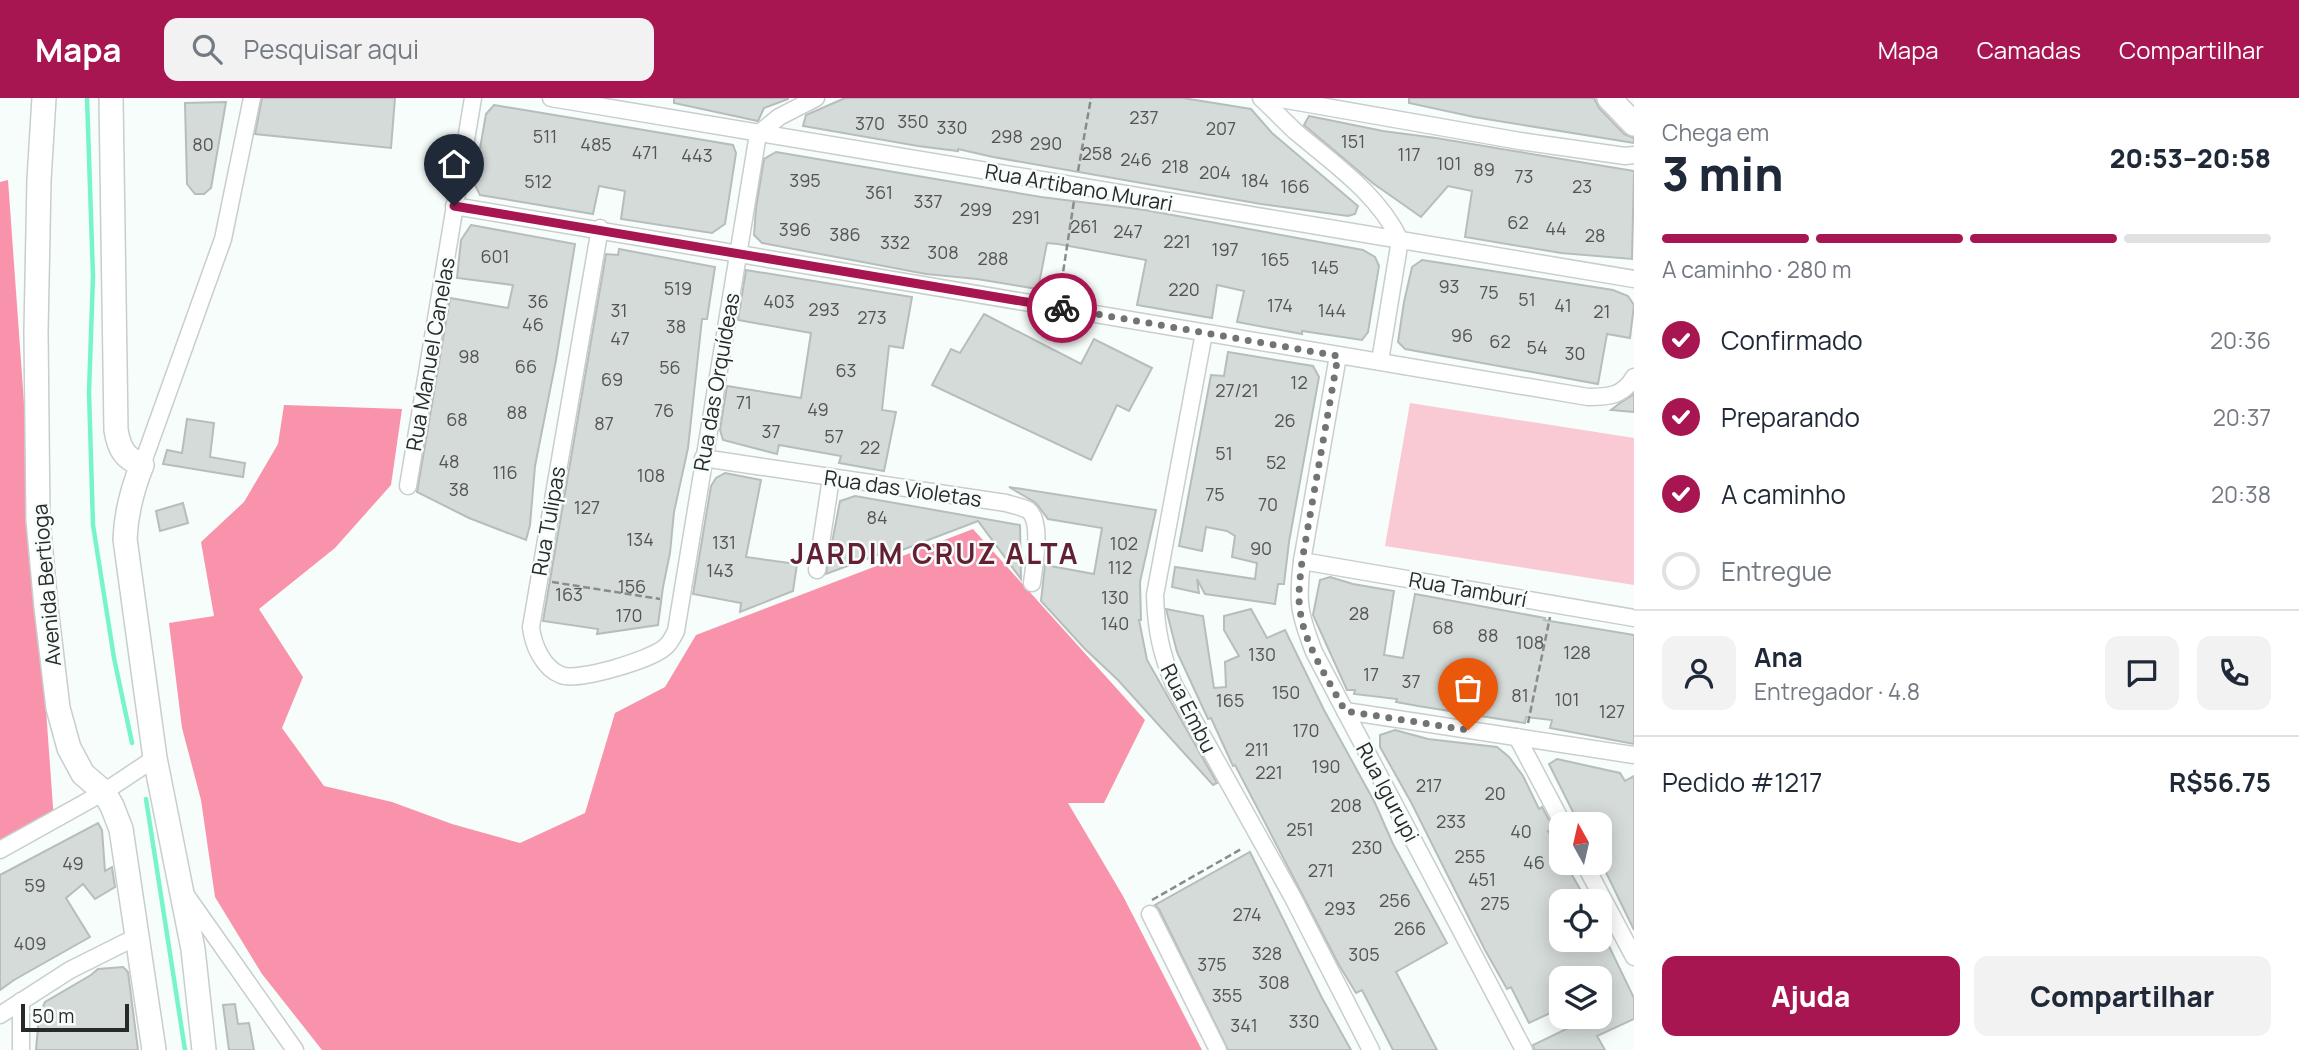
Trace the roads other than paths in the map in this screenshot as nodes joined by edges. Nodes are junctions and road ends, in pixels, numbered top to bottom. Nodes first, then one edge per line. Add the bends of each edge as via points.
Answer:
1 (44, 98) edge
2 (111, 98) edge
3 (252, 98) edge
4 (473, 98) edge
5 (551, 98) edge
6 (816, 98) edge
7 (1261, 98) edge
8 (1275, 98) edge
9 (1609, 98) edge
10 (1634, 124) edge
11 (758, 134) junction
12 (1634, 155) edge
13 (454, 206) junction
14 (600, 229) junction
15 (1400, 240) junction
16 (738, 253) junction
17 (1634, 279) edge
18 (1204, 333) junction
19 (1338, 356) junction
20 (1380, 360) junction
21 (1634, 378) edge
22 (703, 458) junction
23 (142, 465) junction
24 (831, 478) junction
25 (408, 486) dead end
26 (1302, 561) junction
27 (817, 570) dead end
28 (1032, 583) dead end
29 (1634, 618) edge
30 (676, 631) joint
31 (1345, 711) junction
32 (1522, 733) junction
33 (1634, 755) edge
34 (155, 758) junction
35 (104, 792) junction
36 (1558, 812) edge
37 (0, 850) edge
38 (1590, 875) edge
39 (182, 889) junction
40 (1150, 914) road end
41 (138, 936) junction
42 (1634, 957) edge
43 (21, 1001) junction
44 (0, 1015) edge
45 (21, 1050) edge
46 (153, 1050) edge
47 (204, 1050) edge
48 (295, 1050) edge
49 (1218, 1050) edge
50 (1371, 1050) edge
51 (1524, 1050) edge

1 - 35 street, Avenida Bertioga via 36,331 39,532 58,708 75,762
2 - 23 street via 116,430 124,454
3 - 23 street via 223,239
4 - 13 street, Rua Manuel Canelas
5 - 11 street, Rua Artibano Murari
6 - 11 street
7 - 15 street via 1350,177 1391,221
8 - 12 street via 1520,141
9 - 10 street
11 - 15 street, Rua Artibano Murari
11 - 16 street, Rua das Orquídeas
13 - 14 street
13 - 25 street, Rua Manuel Canelas
14 - 16 street
14 - 30 street, Rua Tulipas via 533,610 532,638 553,671 573,677 655,654
15 - 17 street, Rua Artibano Murari
15 - 20 street
16 - 18 street
16 - 22 street, Rua das Orquídeas
18 - 19 street
18 - 50 street, Rua Embu via 1154,595 1161,654
19 - 20 street
19 - 26 street, Rua Igurupi
20 - 21 street via 1588,397 1613,396
22 - 24 street, Rua das Violetas
22 - 30 street, Rua das Orquídeas
23 - 34 street via 131,494 125,539
24 - 27 street
24 - 28 street, Rua das Violetas via 1006,503 1027,510 1037,530
26 - 29 street, Rua Tamburí
26 - 31 street, Rua Igurupi via 1301,619
31 - 32 street
31 - 51 street, Rua Igurupi
32 - 33 street
32 - 36 street
34 - 35 street
34 - 39 street
35 - 37 street
35 - 41 street, Avenida Bertioga via 121,829
38 - 42 street
39 - 47 street
39 - 48 street
40 - 49 street
41 - 43 street
41 - 46 street, Avenida Bertioga
43 - 44 street
43 - 45 street

